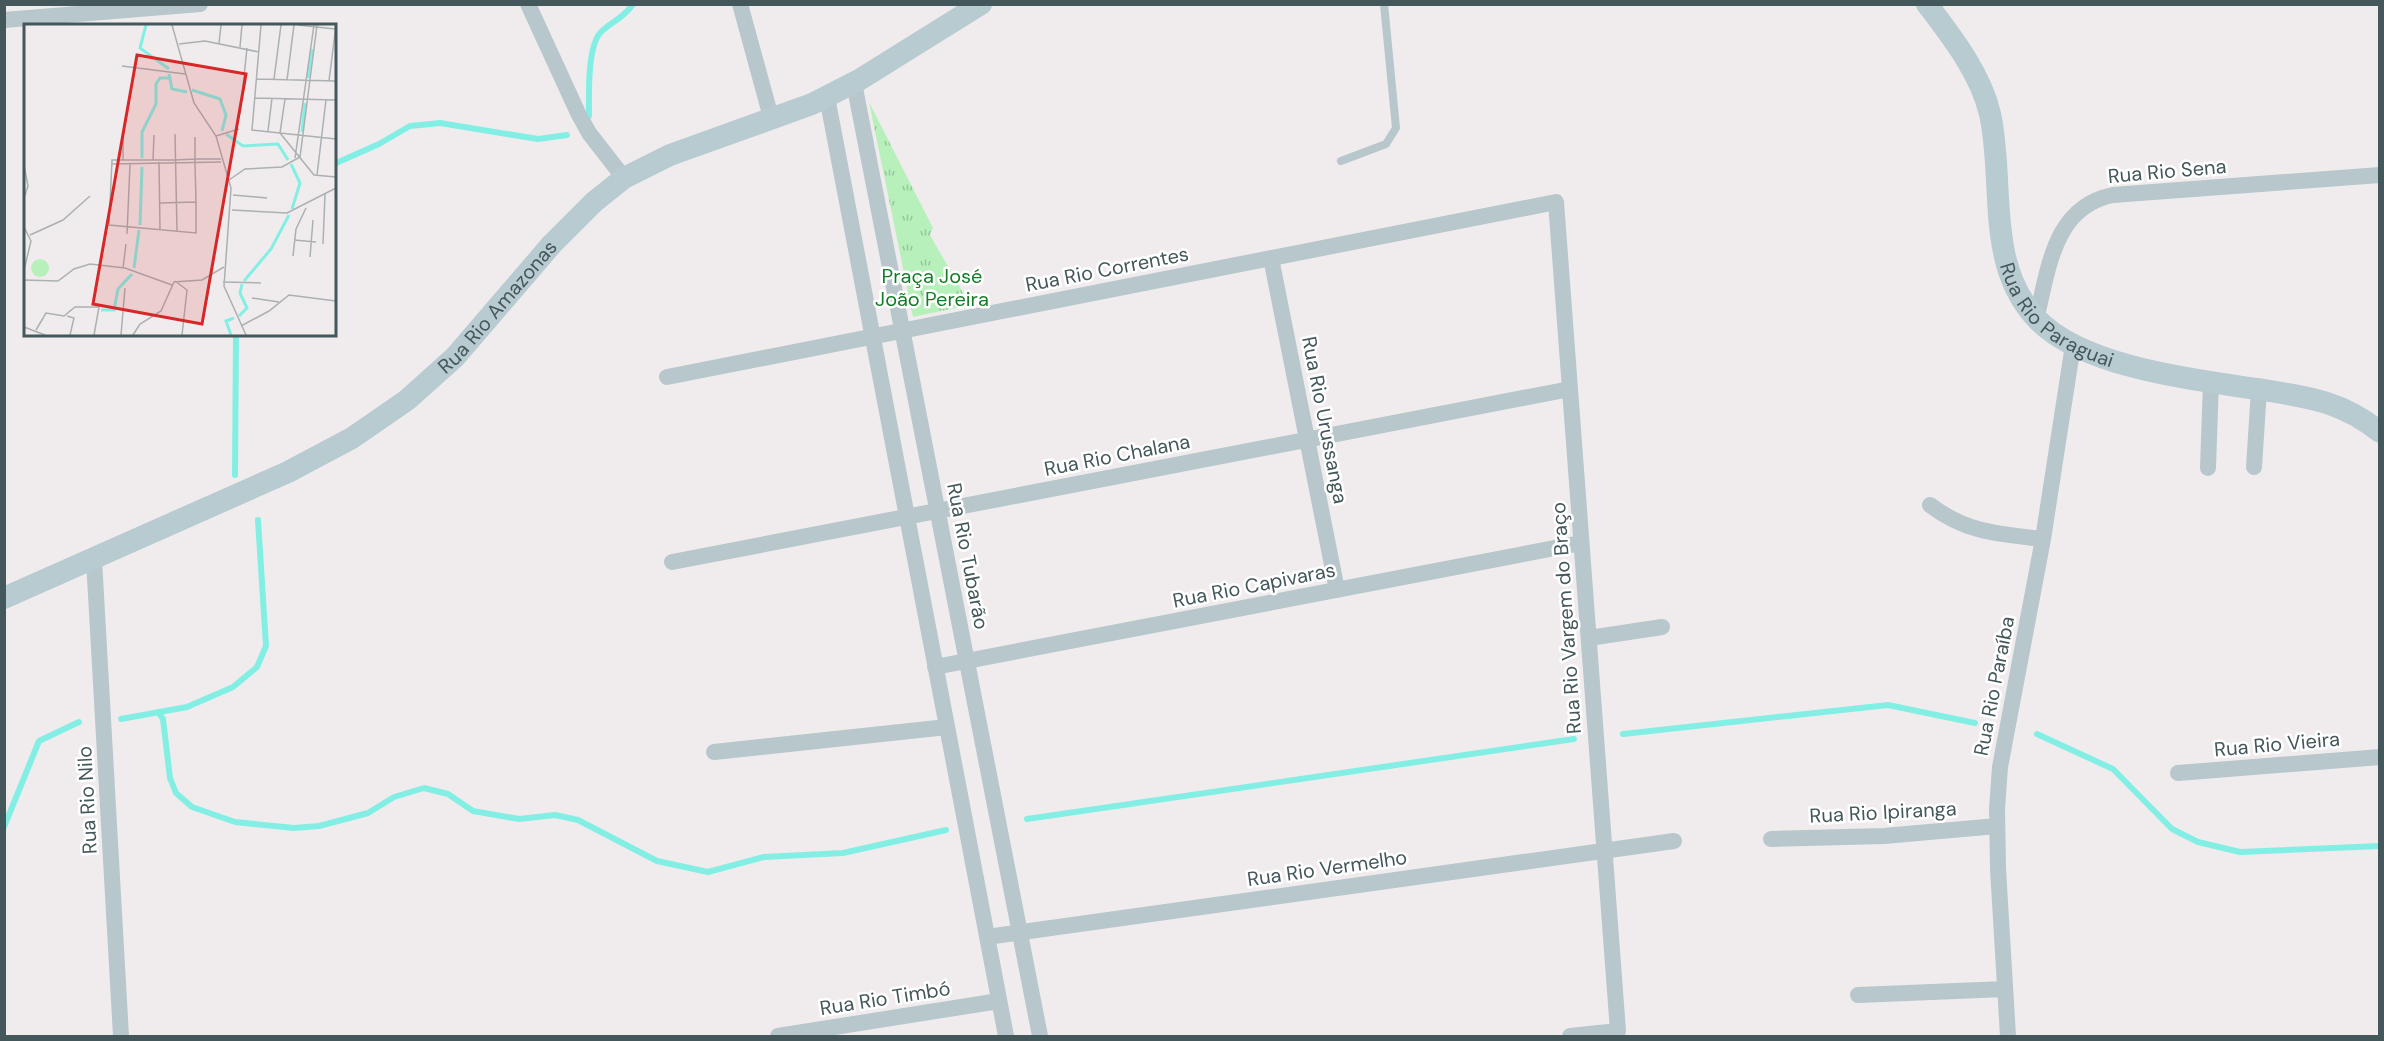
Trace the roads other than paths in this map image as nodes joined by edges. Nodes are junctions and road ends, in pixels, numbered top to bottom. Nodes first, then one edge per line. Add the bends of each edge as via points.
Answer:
1 (200, 4) edge
2 (528, 4) edge
3 (740, 4) edge
4 (981, 4) edge
5 (1384, 4) edge
6 (1927, 4) edge
7 (4, 20) edge
8 (854, 83) junction
9 (827, 97) junction
10 (772, 120) junction
11 (1341, 161) dead end
12 (2379, 175) edge
13 (624, 178) junction
14 (1556, 202) joint
15 (1271, 258) junction
16 (2036, 319) junction
17 (903, 330) junction
18 (872, 336) junction
19 (2073, 345) junction
20 (667, 377) dead end
21 (2211, 381) junction
22 (1570, 389) junction
23 (2259, 389) junction
24 (2379, 432) edge
25 (1307, 440) junction
26 (2254, 467) dead end
27 (2208, 468) dead end
28 (1930, 505) dead end
29 (938, 511) junction
30 (907, 517) junction
31 (2043, 539) junction
32 (1581, 543) junction
33 (94, 561) junction
34 (672, 562) dead end
35 (1337, 590) junction
36 (4, 598) edge
37 (1662, 627) dead end
38 (1589, 638) junction
39 (967, 661) junction
40 (935, 667) junction
41 (947, 727) junction
42 (714, 752) dead end
43 (2379, 757) edge
44 (2178, 773) dead end
45 (1997, 826) junction
46 (1771, 839) dead end
47 (1674, 841) dead end
48 (1605, 850) junction
49 (1020, 932) junction
50 (987, 937) junction
51 (2004, 989) junction
52 (1858, 995) dead end
53 (999, 1001) junction
54 (121, 1036) edge
55 (778, 1036) edge
56 (1006, 1036) edge
57 (1040, 1036) edge
58 (1570, 1036) edge
59 (2008, 1036) edge

1 - 7 street
2 - 13 street via 589,133
3 - 10 street
4 - 8 street, Rua Rio Amazonas
5 - 11 lane via 1396,128 1386,144
6 - 16 street, Rua Rio Paraguai via 1965,58 1984,94 1996,152 2005,264 2016,292
8 - 9 street, Rua Rio Amazonas
8 - 17 street, Rua Rio Tubarão
9 - 10 street, Rua Rio Amazonas
9 - 18 street
10 - 13 street, Rua Rio Amazonas via 670,155
12 - 16 street, Rua Rio Sena via 2113,195 2092,201 2071,219 2058,238
13 - 33 street, Rua Rio Amazonas via 559,236 455,357 383,418 288,472
14 - 15 street, Rua Rio Correntes
14 - 22 street, Rua Rio Vargem do Braço
15 - 17 street, Rua Rio Correntes
15 - 25 street, Rua Rio Urussanga
16 - 19 street, Rua Rio Paraguai
17 - 18 street, Rua Rio Correntes
17 - 29 street, Rua Rio Tubarão
18 - 20 street, Rua Rio Correntes
18 - 30 street
19 - 21 street, Rua Rio Paraguai via 2117,362
19 - 31 street, Rua Rio Paraíba
21 - 23 street, Rua Rio Paraguai
21 - 27 street
22 - 25 street, Rua Rio Chalana
22 - 32 street, Rua Rio Vargem do Braço
23 - 24 street, Rua Rio Paraguai via 2318,398
23 - 26 street
25 - 29 street, Rua Rio Chalana
25 - 35 street, Rua Rio Urussanga
28 - 31 street via 1972,529
29 - 30 street, Rua Rio Chalana
29 - 39 street, Rua Rio Tubarão
30 - 34 street, Rua Rio Chalana
30 - 40 street
31 - 45 street, Rua Rio Paraíba via 2000,767
32 - 35 street, Rua Rio Capivaras
32 - 38 street, Rua Rio Vargem do Braço
33 - 36 street, Rua Rio Amazonas
33 - 54 street, Rua Rio Nilo
35 - 39 street, Rua Rio Capivaras
37 - 38 street
38 - 48 street, Rua Rio Vargem do Braço
39 - 40 street, Rua Rio Capivaras
39 - 49 street, Rua Rio Tubarão
40 - 41 street
41 - 42 street
41 - 50 street
43 - 44 street, Rua Rio Vieira
45 - 46 street, Rua Rio Ipiranga via 1884,836
45 - 51 street, Rua Rio Paraíba
47 - 48 street, Rua Rio Vermelho
48 - 49 street, Rua Rio Vermelho
48 - 58 street, Rua Rio Vargem do Braço via 1618,1031
49 - 50 street, Rua Rio Vermelho
49 - 57 street, Rua Rio Tubarão
50 - 53 street
51 - 52 street
51 - 59 street, Rua Rio Paraíba
53 - 55 street, Rua Rio Timbó
53 - 56 street

